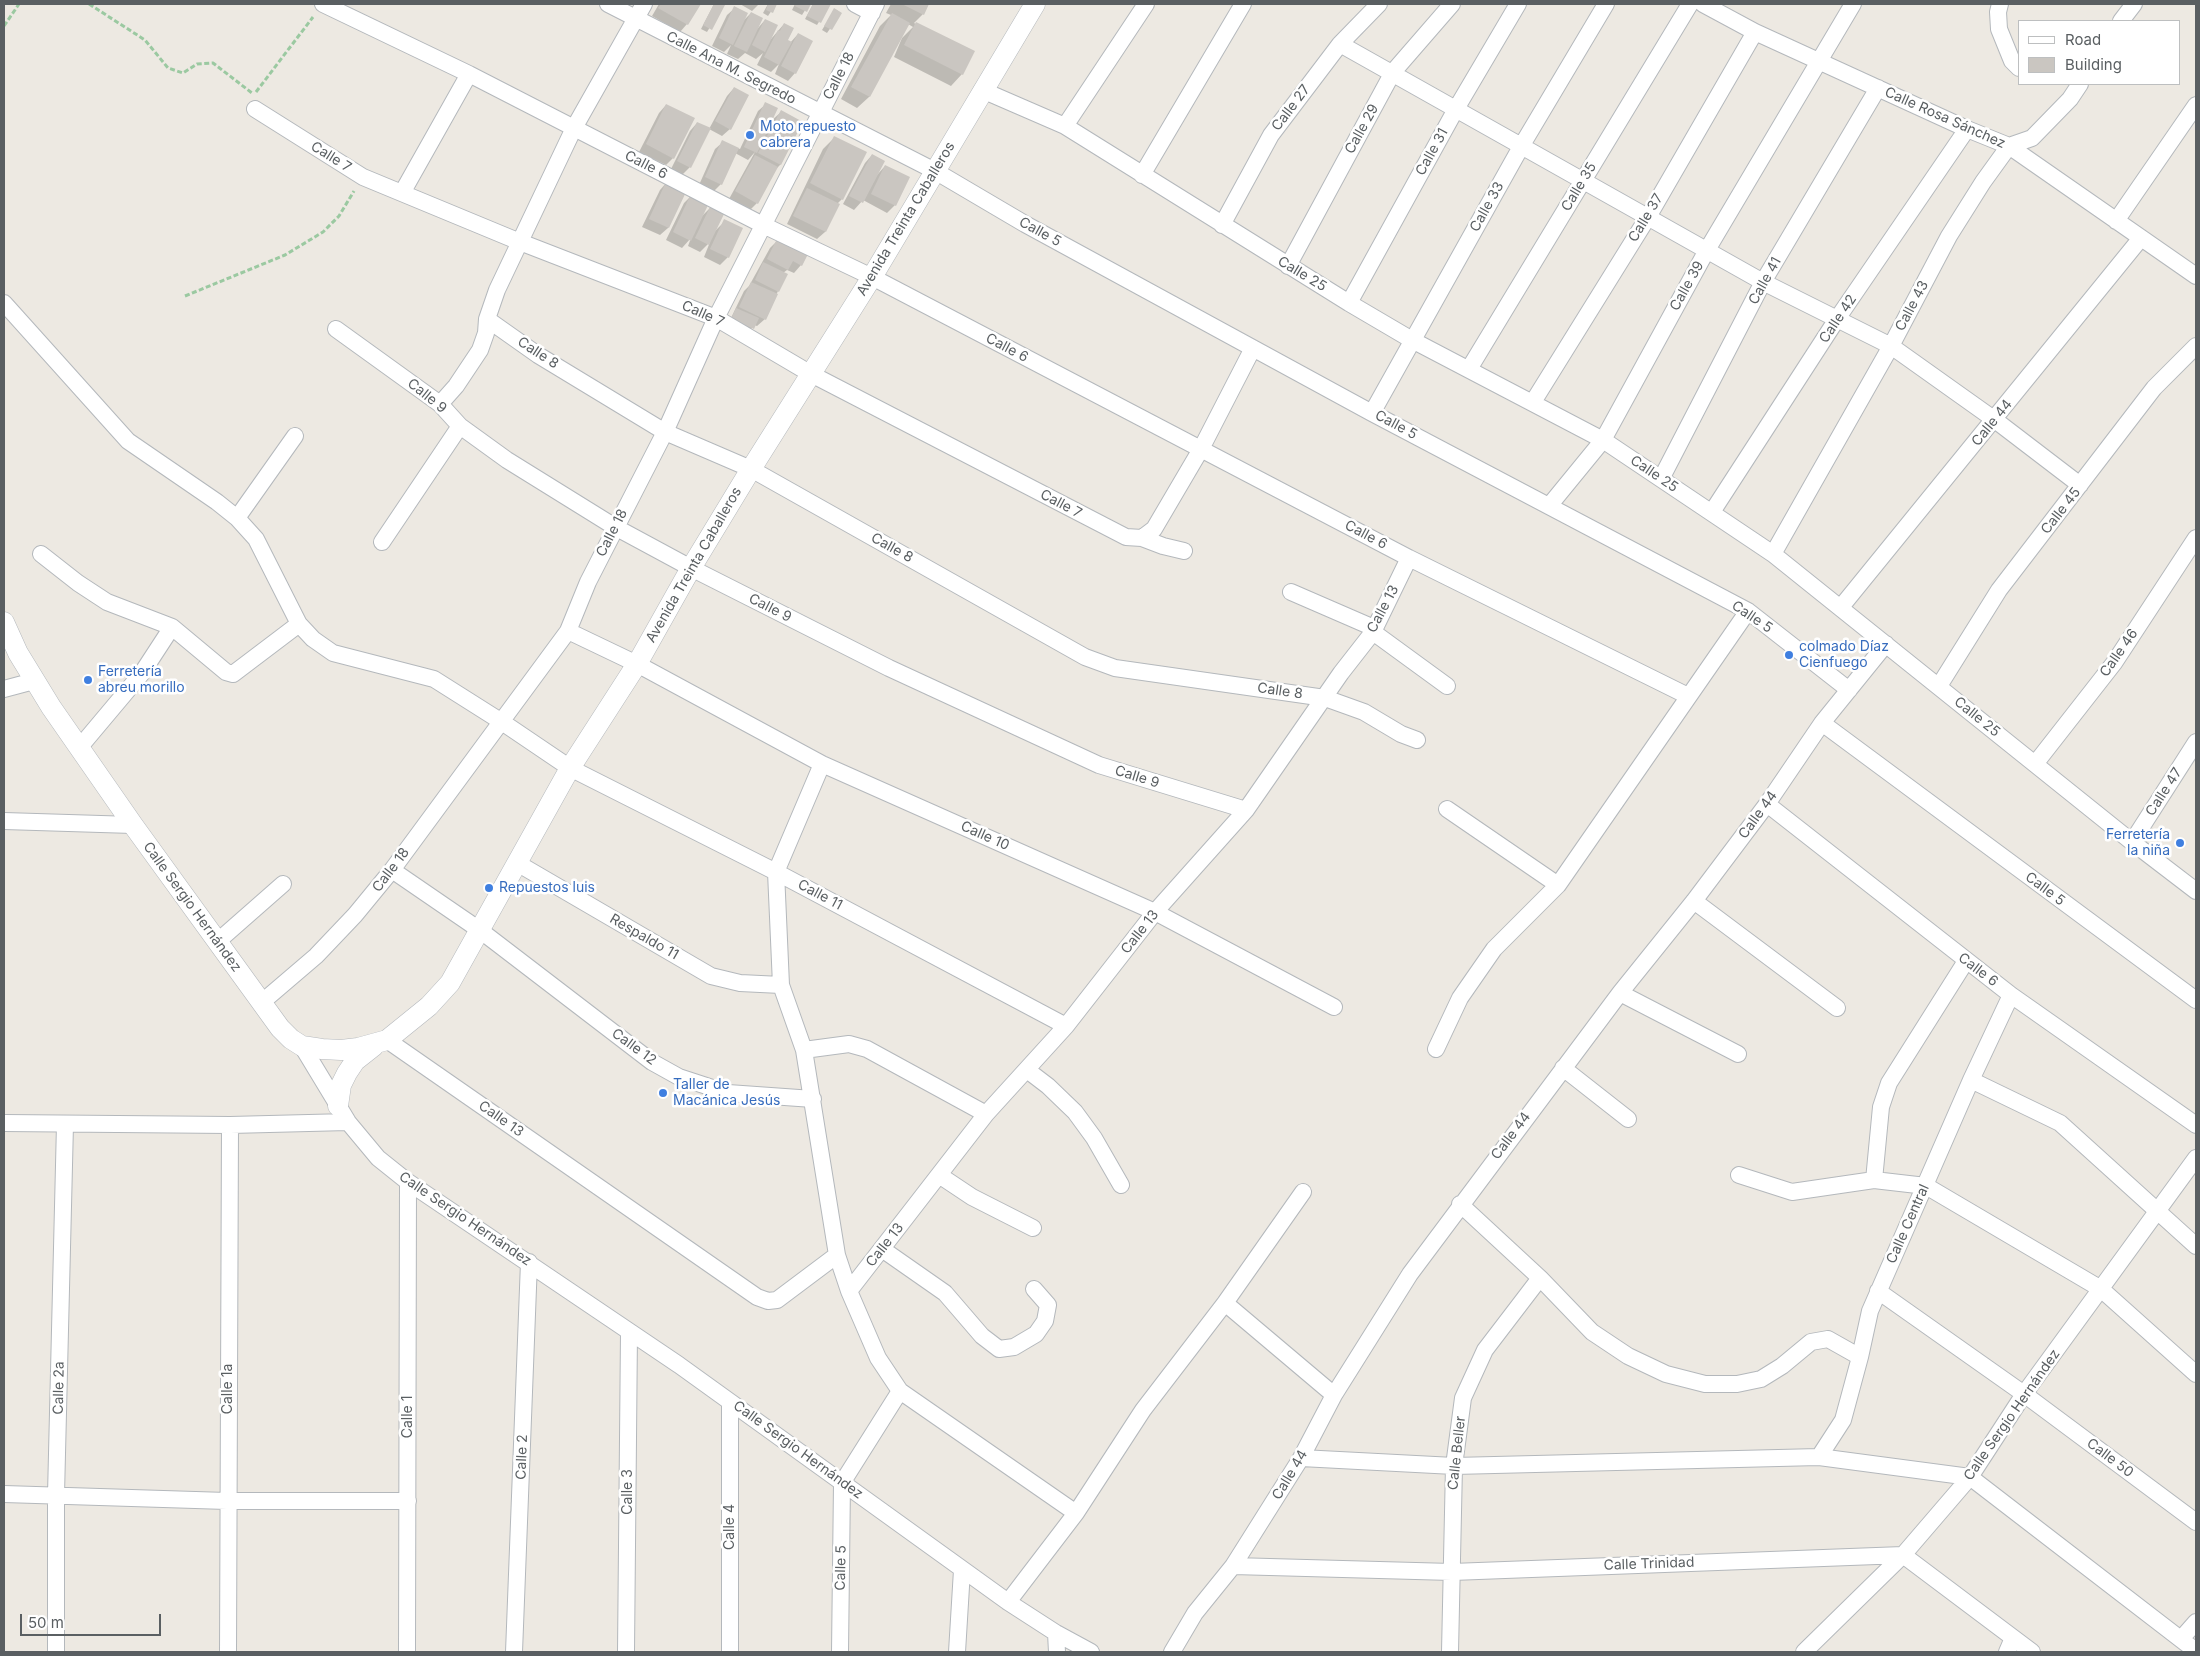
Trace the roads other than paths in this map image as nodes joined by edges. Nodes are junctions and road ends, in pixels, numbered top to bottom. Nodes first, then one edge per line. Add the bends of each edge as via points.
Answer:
1 (608, 4) edge
2 (644, 4) edge
3 (855, 4) edge
4 (1035, 4) edge
5 (1146, 4) edge
6 (1243, 4) edge
7 (1379, 4) edge
8 (1452, 4) edge
9 (1518, 4) edge
10 (1606, 4) edge
11 (1690, 4) edge
12 (1853, 4) edge
13 (2000, 4) edge
14 (2134, 4) edge
15 (1711, 6) edge
16 (320, 8) edge
17 (874, 8) edge
18 (636, 18) junction
19 (2121, 20) edge
20 (1755, 32) junction
21 (1340, 44) junction
22 (1819, 60) junction
23 (2018, 67) edge
24 (1393, 72) junction
25 (469, 74) junction
26 (2079, 85) edge
27 (1878, 88) junction
28 (982, 90) junction
29 (2196, 105) edge
30 (254, 109) dead end
31 (1456, 109) junction
32 (820, 114) junction
33 (1064, 126) junction
34 (574, 128) junction
35 (1967, 129) junction
36 (1522, 145) junction
37 (2009, 146) junction
38 (934, 171) junction
39 (1142, 175) junction
40 (1584, 180) junction
41 (402, 193) junction
42 (1648, 216) junction
43 (2116, 221) junction
44 (763, 225) junction
45 (1222, 225) junction
46 (2141, 238) junction
47 (520, 242) junction
48 (1707, 250) junction
49 (1288, 266) junction
50 (2196, 276) edge
51 (872, 277) junction
52 (1763, 282) junction
53 (4, 302) edge
54 (1349, 303) junction
55 (716, 318) junction
56 (487, 319) junction
57 (1838, 319) junction
58 (336, 328) dead end
59 (1412, 340) junction
60 (1891, 346) junction
61 (2196, 346) edge
62 (1253, 348) junction
63 (1468, 370) junction
64 (812, 374) junction
65 (1533, 402) junction
66 (440, 404) junction
67 (1372, 413) junction
68 (1995, 420) junction
69 (460, 426) junction
70 (665, 432) junction
71 (295, 436) dead end
72 (1603, 440) junction
73 (1201, 449) junction
74 (751, 469) junction
75 (1662, 479) junction
76 (2080, 486) junction
77 (1549, 506) junction
78 (1712, 512) junction
79 (238, 518) junction
80 (615, 527) junction
81 (1142, 538) junction
82 (2196, 538) edge
83 (382, 542) dead end
84 (1184, 551) dead end
85 (41, 554) dead end
86 (1772, 554) junction
87 (1409, 558) junction
88 (691, 568) junction
89 (1291, 592) dead end
90 (1841, 607) junction
91 (1748, 611) junction
92 (4, 622) edge
93 (299, 624) junction
94 (172, 627) junction
95 (1373, 630) junction
96 (568, 631) junction
97 (1886, 644) junction
98 (636, 664) junction
99 (34, 681) junction
100 (1447, 686) dead end
101 (1939, 686) junction
102 (4, 688) edge
103 (1849, 690) junction
104 (1688, 696) junction
105 (1325, 698) junction
106 (502, 722) junction
107 (1822, 723) junction
108 (1417, 740) dead end
109 (2196, 742) edge
110 (79, 748) junction
111 (822, 764) junction
112 (2035, 764) junction
113 (570, 768) junction
114 (1767, 804) junction
115 (1447, 809) dead end
116 (1246, 810) junction
117 (4, 821) edge
118 (133, 825) junction
119 (2132, 842) junction
120 (517, 862) junction
121 (392, 870) junction
122 (776, 872) junction
123 (283, 884) dead end
124 (1558, 885) junction
125 (2196, 891) edge
126 (1694, 901) junction
127 (1155, 912) junction
128 (481, 931) junction
129 (217, 942) junction
130 (1966, 961) junction
131 (781, 985) junction
132 (1620, 993) junction
133 (2011, 995) junction
134 (2196, 1000) edge
135 (261, 1002) junction
136 (1334, 1007) dead end
137 (1837, 1008) dead end
138 (1066, 1026) junction
139 (381, 1042) junction
140 (302, 1046) junction
141 (1436, 1049) dead end
142 (804, 1050) junction
143 (1738, 1054) dead end
144 (1563, 1068) junction
145 (1027, 1070) junction
146 (1971, 1080) junction
147 (813, 1099) junction
148 (343, 1114) junction
149 (986, 1114) junction
150 (1628, 1119) dead end
151 (4, 1124) edge
152 (65, 1124) junction
153 (230, 1125) junction
154 (2196, 1126) edge
155 (2196, 1158) edge
156 (939, 1175) junction
157 (1739, 1175) dead end
158 (1874, 1180) junction
159 (408, 1182) junction
160 (1121, 1185) dead end
161 (1926, 1186) junction
162 (1303, 1192) dead end
163 (1460, 1204) junction
164 (2158, 1210) junction
165 (1034, 1228) dead end
166 (2196, 1246) edge
167 (882, 1249) junction
168 (837, 1255) junction
169 (529, 1262) junction
170 (1540, 1278) junction
171 (1034, 1289) dead end
172 (2101, 1289) junction
173 (849, 1291) junction
174 (1878, 1291) junction
175 (1225, 1303) junction
176 (629, 1332) junction
177 (1860, 1357) junction
178 (2196, 1374) edge
179 (900, 1391) junction
180 (2024, 1394) junction
181 (1334, 1395) junction
182 (730, 1402) junction
183 (1819, 1457) junction
184 (1301, 1458) junction
185 (1454, 1466) junction
186 (1970, 1477) junction
187 (842, 1483) junction
188 (4, 1494) edge
189 (56, 1495) junction
190 (228, 1501) junction
191 (408, 1501) junction
192 (1076, 1513) junction
193 (2196, 1522) edge
194 (1903, 1555) junction
195 (1232, 1566) junction
196 (962, 1570) junction
197 (1452, 1572) junction
198 (1008, 1602) junction
199 (2196, 1622) edge
200 (1056, 1633) junction
201 (2181, 1639) junction
202 (2010, 1645) edge
203 (2196, 1651) edge
204 (56, 1652) edge
205 (228, 1652) edge
206 (407, 1652) edge
207 (514, 1652) edge
208 (626, 1652) edge
209 (730, 1652) edge
210 (840, 1652) edge
211 (958, 1652) edge
212 (1056, 1652) edge
213 (1092, 1652) edge
214 (1172, 1652) edge
215 (1450, 1652) edge
216 (1804, 1652) edge
217 (2032, 1652) edge

1 - 18 street, Calle Ana M. Segredo
2 - 18 street
3 - 17 street
4 - 28 street, Avenida Treinta Caballeros
5 - 33 street
6 - 39 street
7 - 21 street, Calle 27
8 - 24 street, Calle 29
9 - 31 street, Calle 31
10 - 36 street, Calle 33
11 - 40 street, Calle 35
12 - 22 street, Calle 39
13 - 23 street via 1998,30
14 - 19 street
15 - 20 street, Calle Rosa Sánchez
16 - 25 street, Calle 6
17 - 32 street, Calle 18
18 - 32 street, Calle Ana M. Segredo
18 - 34 street
20 - 22 street, Calle Rosa Sánchez
20 - 42 street, Calle 37
21 - 24 street
21 - 45 street, Calle 27 via 1272,135
22 - 27 street, Calle Rosa Sánchez
22 - 48 street, Calle 39
24 - 31 street
24 - 49 street, Calle 29
25 - 34 street, Calle 6
25 - 41 street
26 - 37 street via 2032,138
27 - 35 street, Calle Rosa Sánchez
27 - 52 street, Calle 41
28 - 33 street, Calle 25
28 - 38 street, Avenida Treinta Caballeros
29 - 43 street
30 - 41 street, Calle 7 via 363,177
31 - 36 street
31 - 54 street, Calle 31
32 - 38 street, Calle Ana M. Segredo
32 - 44 street, Calle 18
33 - 39 street, Calle 25
34 - 44 street, Calle 6
34 - 47 street
35 - 37 street, Calle Rosa Sánchez
35 - 57 street, Calle 42
36 - 40 street
36 - 59 street, Calle 33
37 - 43 street, Calle Rosa Sánchez
37 - 60 street, Calle 43 via 1949,236
38 - 51 street, Avenida Treinta Caballeros
38 - 62 street, Calle 5
39 - 45 street, Calle 25
40 - 42 street
40 - 63 street, Calle 35
41 - 47 street, Calle 7
42 - 48 street
42 - 65 street, Calle 37
43 - 46 street, Calle Rosa Sánchez
44 - 51 street, Calle 6
44 - 55 street, Calle 18
45 - 49 street, Calle 25
46 - 50 street, Calle Rosa Sánchez
46 - 68 street, Calle 44
47 - 55 street, Calle 7
47 - 56 street
48 - 52 street
48 - 72 street, Calle 39
49 - 54 street, Calle 25
51 - 64 street, Avenida Treinta Caballeros
51 - 73 street, Calle 6
52 - 57 street
52 - 75 street, Calle 41
53 - 79 street, Calle 11 via 128,441
54 - 59 street, Calle 25
55 - 64 street, Calle 7
55 - 70 street, Calle 18
56 - 66 street via 480,350
56 - 70 street, Calle 8 via 538,355
57 - 60 street
57 - 78 street, Calle 42
58 - 66 street, Calle 9
59 - 63 street, Calle 25
59 - 67 street, Calle 33
60 - 68 street
60 - 86 street, Calle 43
61 - 76 street, Calle 45 via 2154,388
62 - 67 street, Calle 5
62 - 73 street
63 - 65 street, Calle 25
64 - 74 street, Avenida Treinta Caballeros
64 - 81 street, Calle 7 via 1126,537
65 - 72 street, Calle 25
66 - 69 street, Calle 9
67 - 77 street, Calle 5
68 - 76 street
68 - 90 street, Calle 44
69 - 80 street, Calle 9 via 507,460
69 - 83 street
70 - 74 street, Calle 8
70 - 80 street, Calle 18
71 - 79 street
72 - 75 street, Calle 25
72 - 77 street, Calle 39
73 - 81 street via 1154,529
73 - 87 street, Calle 6
74 - 88 street, Avenida Treinta Caballeros
74 - 105 street, Calle 8 via 1099,663
75 - 78 street, Calle 25
76 - 101 street, Calle 45 via 1999,590
77 - 91 street, Calle 5
78 - 86 street, Calle 25
79 - 93 street, Calle 11 via 256,539
80 - 88 street, Calle 9
80 - 96 street, Calle 18
81 - 84 street, Calle 7
82 - 112 street, Calle 46 via 2114,663
85 - 94 street via 78,584 108,602
86 - 90 street, Calle 25
87 - 95 street, Calle 13
87 - 104 street, Calle 6
88 - 98 street, Avenida Treinta Caballeros
88 - 116 street, Calle 9 via 889,668 1099,765
89 - 95 street
90 - 97 street, Calle 25
91 - 103 street, Calle 5
91 - 104 street
92 - 99 street, Calle Sergio Hernández
93 - 94 street via 233,674 226,672
93 - 106 street, Calle 11 via 332,653 434,679
94 - 110 street via 142,673
95 - 100 street
95 - 105 street, Calle 13
96 - 98 street, Calle 10
96 - 106 street, Calle 18
97 - 101 street, Calle 25
97 - 103 street, Calle 44
98 - 111 street, Calle 10
98 - 113 street, Avenida Treinta Caballeros
99 - 102 street
99 - 110 street, Calle Sergio Hernández
101 - 112 street, Calle 25
103 - 107 street, Calle 44
104 - 124 street
105 - 108 street, Calle 8 via 1360,710 1400,734
105 - 116 street, Calle 13
106 - 113 street, Calle 11
106 - 121 street, Calle 18
107 - 114 street, Calle 44
107 - 134 street, Calle 5
109 - 119 street, Calle 47
110 - 118 street, Calle Sergio Hernández
111 - 122 street
111 - 127 street, Calle 10
112 - 119 street, Calle 25
113 - 120 street, Avenida Treinta Caballeros
113 - 122 street, Calle 11
114 - 126 street, Calle 44
114 - 130 street, Calle 6
115 - 124 street
116 - 127 street, Calle 13
117 - 118 street
118 - 129 street, Calle Sergio Hernández
119 - 125 street, Calle 25
120 - 128 street, Avenida Treinta Caballeros
120 - 131 street, Respaldo 11 via 710,976 740,983
121 - 128 street, Calle 12
121 - 135 street, Calle 18 via 316,956
122 - 131 street
122 - 138 street, Calle 11
123 - 129 street
124 - 141 street via 1494,949 1460,998
126 - 132 street, Calle 44
126 - 137 street
127 - 136 street, Calle 10
127 - 138 street, Calle 13
128 - 139 street, Avenida Treinta Caballeros via 441,994
128 - 147 street, Calle 12 via 652,1062 679,1077 728,1093
129 - 135 street, Calle Sergio Hernández
130 - 133 street, Calle 6
130 - 158 street via 1889,1083 1881,1107
131 - 142 street
132 - 143 street
132 - 144 street, Calle 44
133 - 146 street, Calle Central
133 - 154 street, Calle 6
135 - 140 street, Calle Sergio Hernández via 290,1039
138 - 145 street, Calle 13
139 - 140 street, Avenida Treinta Caballeros via 340,1050
139 - 148 street via 355,1061 347,1073 341,1085
139 - 168 street, Calle 13 via 757,1298 777,1300
140 - 148 street, Calle Sergio Hernández
142 - 147 street
142 - 149 street via 849,1044 867,1049
144 - 150 street
144 - 163 street, Calle 44
145 - 149 street, Calle 13
145 - 160 street via 1075,1112
146 - 161 street, Calle Central
146 - 164 street via 2060,1123
147 - 168 street
148 - 153 street
148 - 159 street, Calle Sergio Hernández via 378,1158
149 - 156 street, Calle 13
151 - 152 street
152 - 153 street
152 - 189 street, Calle 2a
153 - 190 street, Calle 1a
155 - 164 street, Calle Sergio Hernández
156 - 165 street via 972,1197
156 - 167 street, Calle 13
157 - 158 street via 1792,1192
158 - 161 street
159 - 169 street, Calle Sergio Hernández
159 - 191 street, Calle 1
161 - 172 street
161 - 174 street, Calle Central
162 - 175 street
163 - 170 street
163 - 181 street, Calle 44 via 1410,1274
164 - 166 street
164 - 172 street, Calle Sergio Hernández
167 - 171 street via 945,1293 982,1336 999,1349 1014,1346 1036,1334 1045,1321 1048,1305
167 - 173 street, Calle 13
168 - 173 street
169 - 176 street, Calle Sergio Hernández
169 - 207 street, Calle 2
170 - 177 street via 1592,1332 1621,1351 1666,1374 1705,1384 1737,1384 1761,1379 1811,1342 1828,1339
170 - 185 street, Calle Beller via 1485,1350 1463,1398
172 - 178 street
172 - 180 street, Calle Sergio Hernández
173 - 179 street via 878,1358
174 - 177 street, Calle Central
174 - 180 street, Calle 50
175 - 181 street
175 - 192 street via 1143,1410
176 - 182 street, Calle Sergio Hernández
176 - 208 street, Calle 3
177 - 183 street, Calle Central via 1842,1420
179 - 187 street
179 - 192 street
180 - 186 street, Calle Sergio Hernández
180 - 193 street, Calle 50
181 - 184 street, Calle 44
182 - 187 street, Calle Sergio Hernández
182 - 209 street, Calle 4
183 - 185 street
183 - 186 street
184 - 185 street
184 - 195 street, Calle 44
185 - 197 street, Calle Beller
186 - 194 street, Calle Sergio Hernández
186 - 201 street
187 - 196 street, Calle Sergio Hernández
187 - 210 street, Calle 5
188 - 189 street
189 - 190 street
189 - 204 street, Calle 2a
190 - 191 street
190 - 205 street, Calle 1a
191 - 206 street, Calle 1
192 - 198 street
194 - 197 street, Calle Trinidad
194 - 202 street
194 - 216 street, Calle Sergio Hernández
195 - 197 street, Calle Trinidad
195 - 214 street, Calle 44 via 1195,1613
196 - 198 street, Calle Sergio Hernández
196 - 211 street
197 - 215 street, Calle Beller
198 - 200 street, Calle Sergio Hernández
199 - 201 street
200 - 212 street
200 - 213 street, Calle Sergio Hernández
201 - 203 street
202 - 217 street

